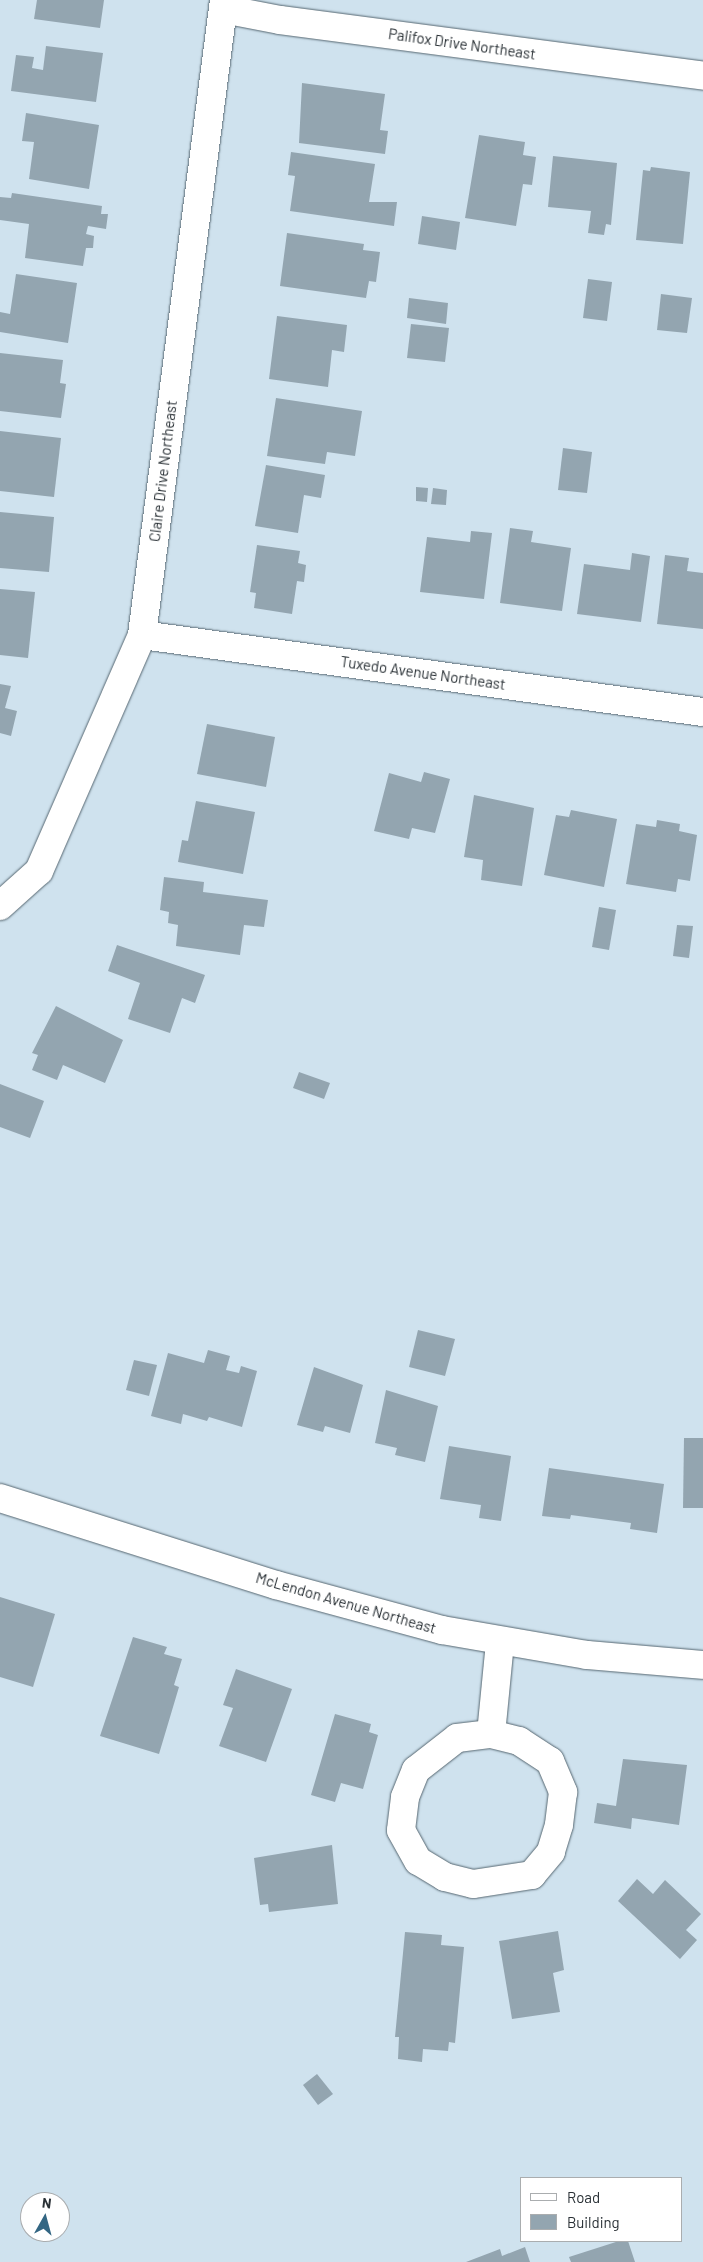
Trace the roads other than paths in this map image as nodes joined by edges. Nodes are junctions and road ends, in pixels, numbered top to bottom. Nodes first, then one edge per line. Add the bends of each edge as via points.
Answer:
1 (223, 4) edge
2 (703, 76) edge
3 (142, 635) junction
4 (703, 712) edge
5 (0, 906) edge
6 (0, 1498) edge
7 (500, 1643) junction
8 (703, 1665) edge
9 (491, 1734) junction

1 - 2 street, Palifox Drive Northeast via 290,21
1 - 3 street, Claire Drive Northeast
3 - 4 street, Tuxedo Avenue Northeast
3 - 5 street, Claire Drive Northeast via 39,871
6 - 7 street, McLendon Avenue Northeast via 276,1584
7 - 8 street, McLendon Avenue Northeast
7 - 9 street
9 - 9 street via 519,1741 550,1761 563,1792 559,1825 551,1852 532,1875 473,1884 445,1877 418,1861 401,1830 404,1805 416,1770 440,1748 457,1738

